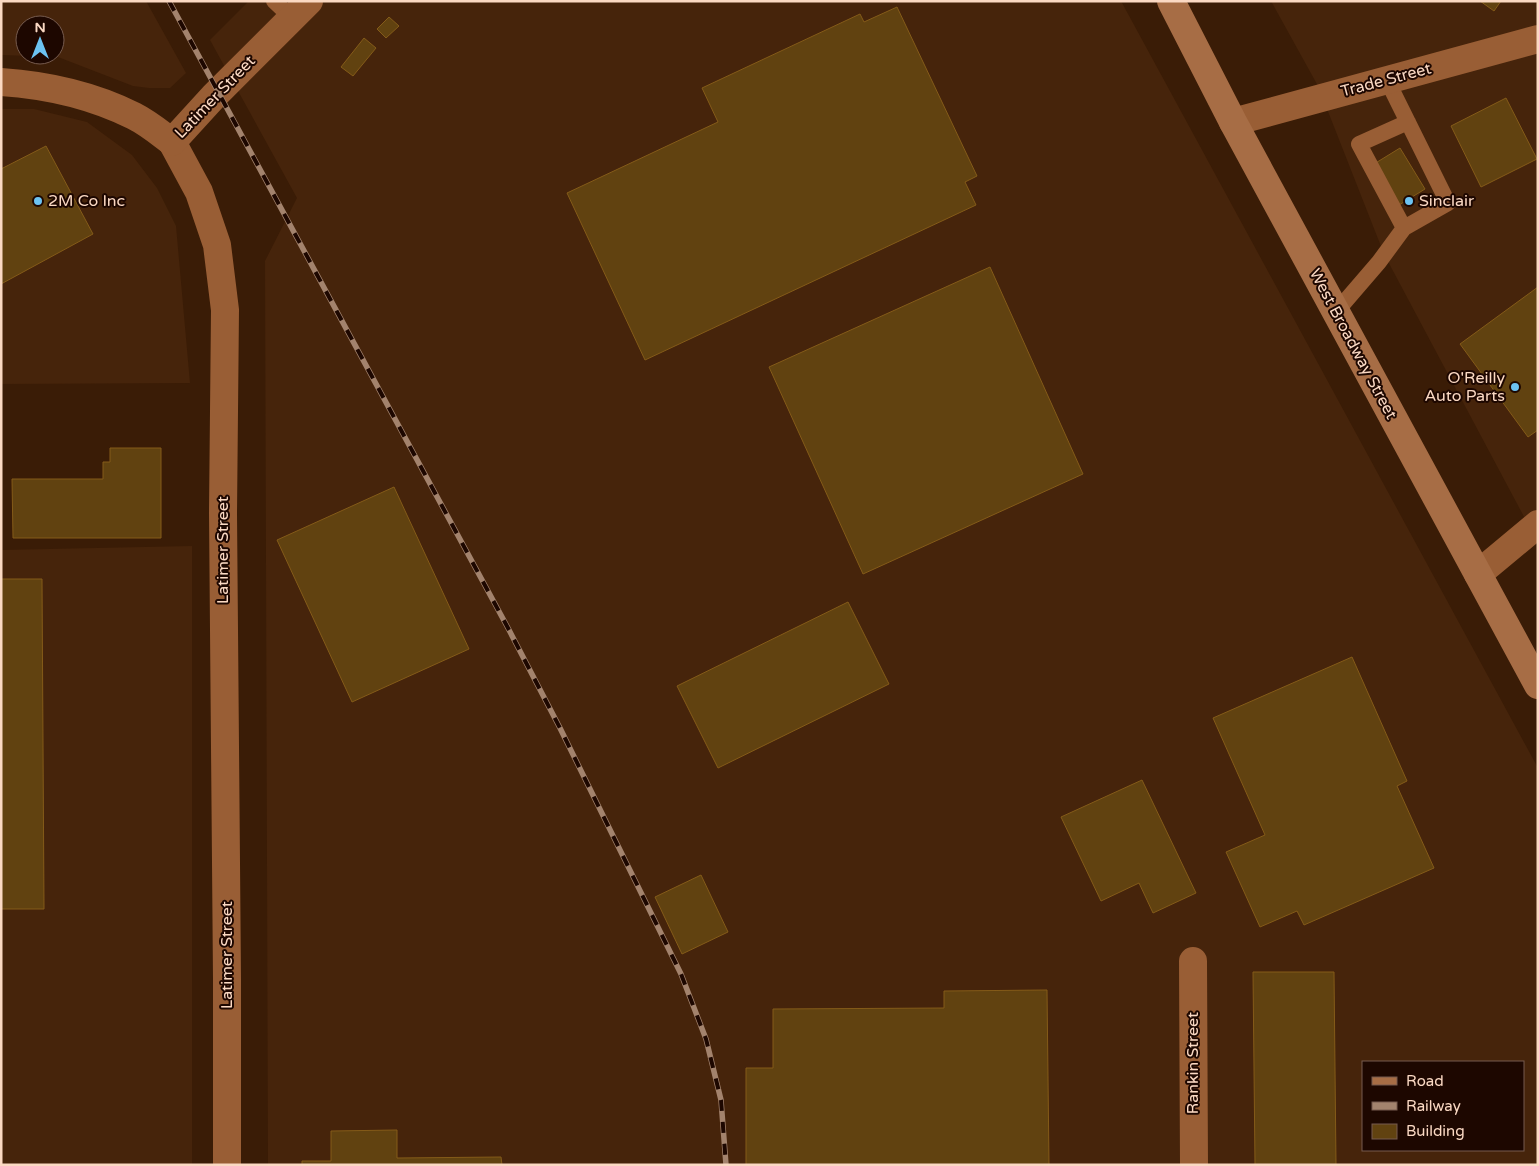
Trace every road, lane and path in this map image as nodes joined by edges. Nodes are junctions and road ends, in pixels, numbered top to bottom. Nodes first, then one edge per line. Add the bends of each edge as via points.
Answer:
1 (1171, 1) edge
2 (292, 7) edge
3 (1538, 39) edge
4 (1387, 80) junction
5 (1, 82) edge
6 (1233, 122) junction
7 (1408, 122) junction
8 (172, 142) junction
9 (1404, 228) junction
10 (1336, 312) junction
11 (1538, 524) edge
12 (1478, 574) junction
13 (1538, 685) edge
14 (1193, 961) dead end
15 (227, 1165) edge
16 (1194, 1165) edge

1 - 6 main road, West Broadway Street
2 - 8 street, Latimer Street
3 - 4 street, Trade Street
4 - 6 street, Trade Street
4 - 7 lane
5 - 8 street via 27,84 101,101 136,117
6 - 10 main road, West Broadway Street
7 - 9 lane via 1448,203
7 - 9 lane via 1360,144
8 - 15 street, Latimer Street via 199,192 217,245 224,310
9 - 10 lane
10 - 12 main road, West Broadway Street
11 - 12 street
12 - 13 main road, West Broadway Street
14 - 16 street, Rankin Street

